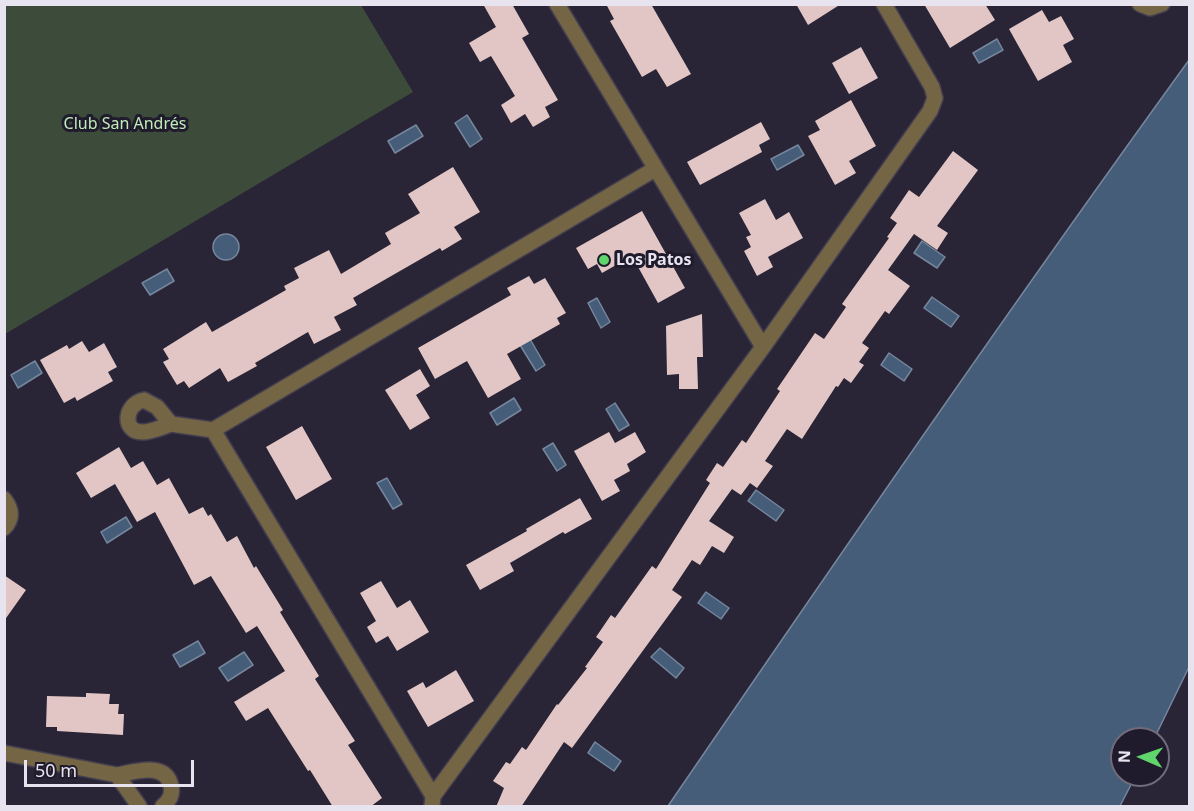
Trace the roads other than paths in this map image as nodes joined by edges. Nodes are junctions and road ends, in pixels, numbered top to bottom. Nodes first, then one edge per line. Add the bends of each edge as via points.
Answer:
1 (557, 4) edge
2 (884, 4) edge
3 (1140, 4) edge
4 (1162, 4) edge
5 (655, 168) junction
6 (763, 347) junction
7 (171, 424) dead end
8 (213, 430) junction
9 (4, 499) edge
10 (4, 528) edge
11 (4, 753) edge
12 (117, 775) junction
13 (432, 802) edge
14 (139, 807) edge
15 (163, 807) edge

1 - 5 street
2 - 6 street via 935,98 930,111
3 - 4 street via 1150,8
5 - 6 street
5 - 8 street
6 - 13 street
7 - 8 street
8 - 13 street
9 - 10 street via 11,516
11 - 12 street
12 - 14 street
12 - 15 street via 147,770 164,773 172,792

